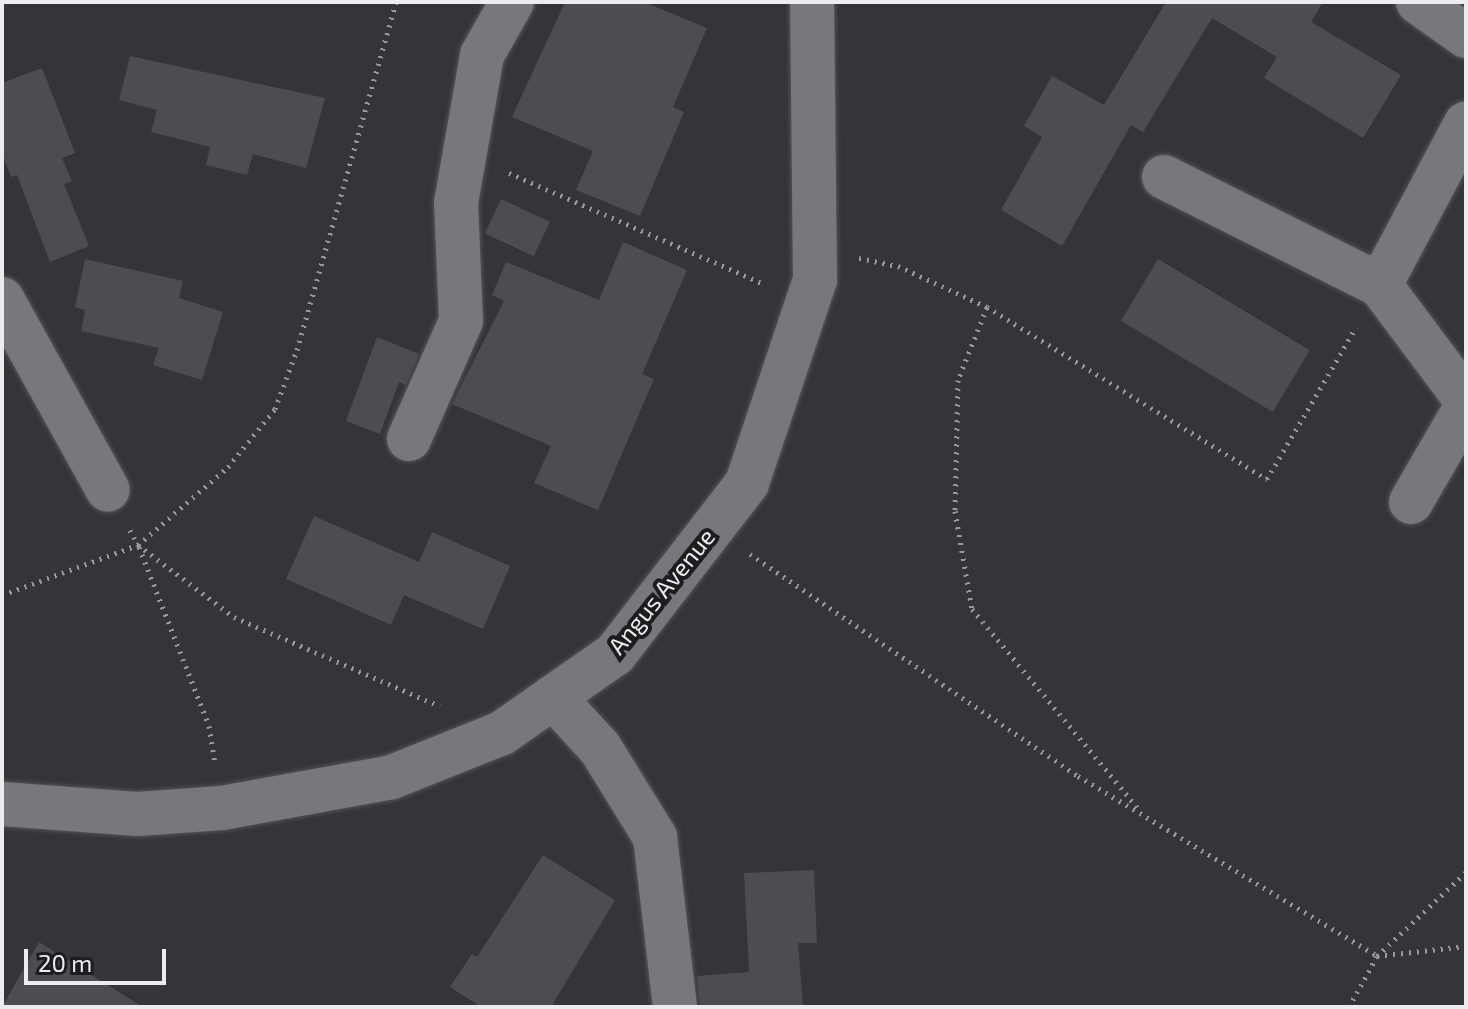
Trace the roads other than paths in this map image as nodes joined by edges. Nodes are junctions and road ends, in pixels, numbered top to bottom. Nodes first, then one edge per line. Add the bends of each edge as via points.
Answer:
1 (512, 2) edge
2 (812, 2) edge
3 (1418, 2) edge
4 (1466, 36) edge
5 (1466, 123) edge
6 (1164, 177) dead end
7 (1380, 285) junction
8 (2, 299) edge
9 (1466, 400) edge
10 (1466, 407) edge
11 (409, 439) dead end
12 (108, 490) road end
13 (1411, 502) dead end
14 (553, 697) junction
15 (2, 804) edge
16 (675, 1007) edge

1 - 11 street via 482,55 456,203 461,321
2 - 14 street, Angus Avenue via 815,280 747,483 615,654
3 - 4 street
5 - 7 street
6 - 7 street
7 - 9 street
8 - 12 street
10 - 13 street
14 - 15 street, Angus Avenue via 502,733 392,777 222,808 138,814
14 - 16 street via 600,748 655,837

